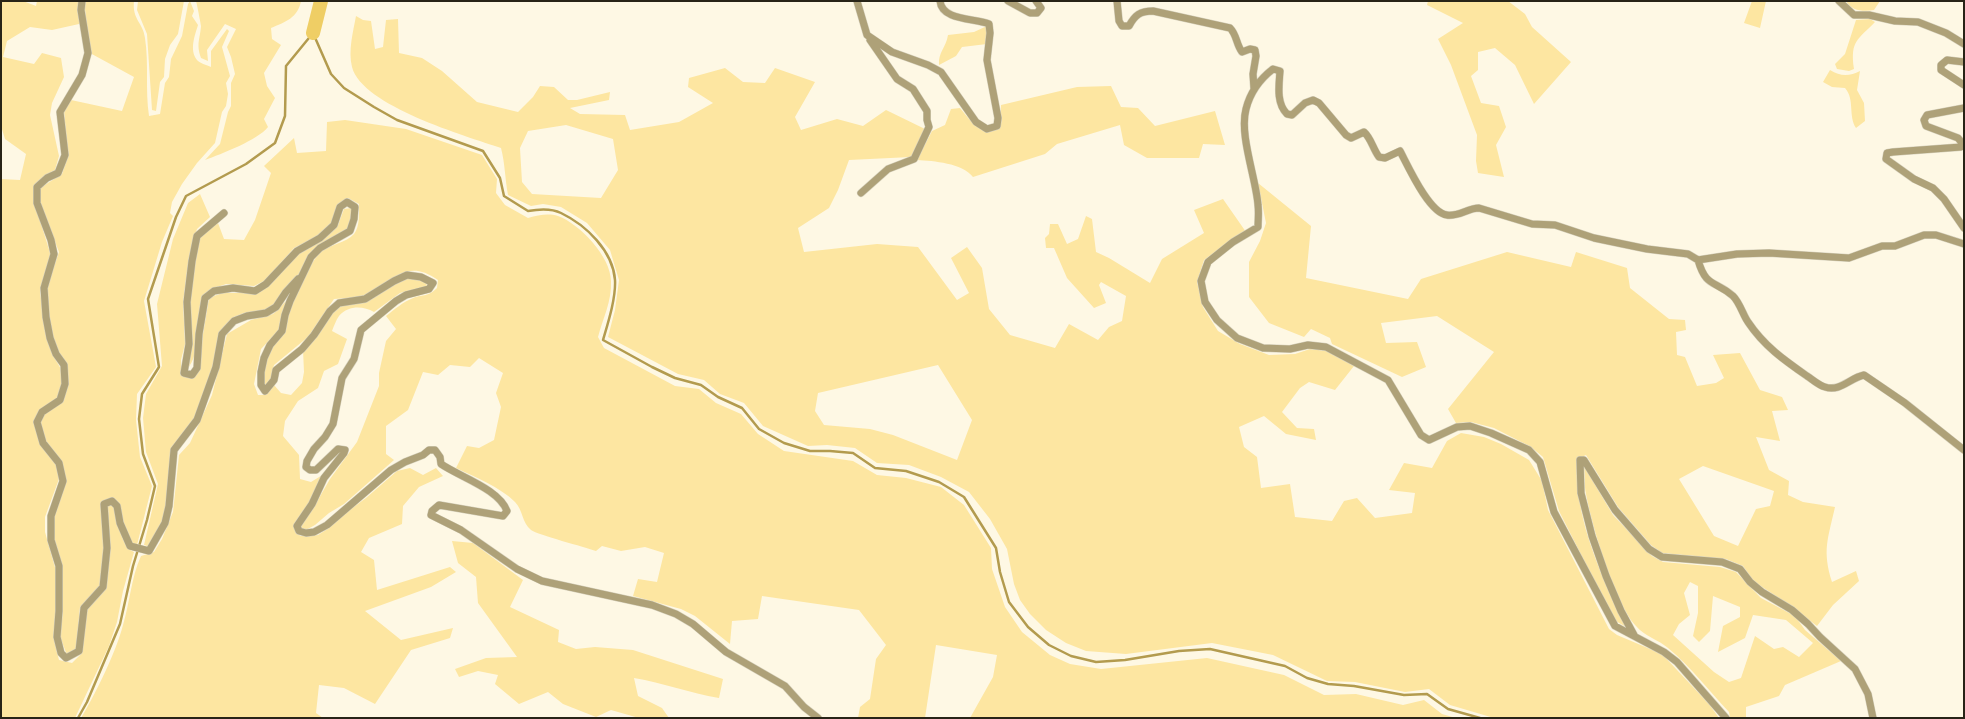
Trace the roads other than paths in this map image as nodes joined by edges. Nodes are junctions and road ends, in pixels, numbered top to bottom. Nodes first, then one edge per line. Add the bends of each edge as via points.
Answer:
1 (82, 1) edge
2 (857, 1) edge
3 (940, 1) edge
4 (1008, 1) edge
5 (1036, 1) edge
6 (1117, 1) edge
7 (1838, 1) edge
8 (867, 35) junction
9 (1964, 44) edge
10 (1964, 62) edge
11 (1964, 85) edge
12 (1254, 89) junction
13 (1964, 108) edge
14 (861, 193) dead end
15 (224, 212) dead end
16 (1964, 228) edge
17 (1964, 244) edge
18 (1698, 260) junction
19 (304, 274) junction
20 (1964, 450) edge
21 (1634, 634) junction
22 (818, 718) edge
23 (1726, 718) edge
24 (1873, 718) edge

1 - 19 street via 81,10 88,53 82,75 60,112 65,155 58,173 37,186 37,203 54,254 44,288 46,317 56,354 64,365 65,384 60,400 42,412 37,422 42,443 59,463 63,481 51,516 51,540 59,566 60,611 57,637 61,653 66,658 78,651 84,608 103,587 107,548 104,504 112,501 117,506 120,523 130,546 149,551 165,523 174,450 197,420 216,367 222,334 234,321 266,313 276,307 286,292
2 - 8 street
3 - 8 street via 946,13 989,24 987,60 998,118 997,126 987,129 976,122 941,72 892,52
4 - 5 street via 1030,13 1037,13 1041,8
6 - 12 street via 1122,26 1128,26 1142,11 1153,11 1230,28 1242,52 1255,50
7 - 9 street via 1854,15 1918,22 1946,33
8 - 14 street via 897,79 913,89 927,111 929,127 914,159 888,170
10 - 11 street via 1947,60 1941,66 1941,70
12 - 18 street via 1273,69 1280,70 1279,98 1282,110 1292,115 1305,103 1313,100 1319,103 1346,136 1351,138 1364,132 1379,157 1385,158 1400,151 1417,185 1445,215 1479,208 1532,224 1554,225 1647,249 1688,254
12 - 21 street via 1246,108 1244,123 1258,205 1258,227 1233,242 1208,262 1201,280 1205,302 1217,320 1237,338 1264,348 1290,350 1308,345 1326,347 1388,380 1421,435 1430,440 1457,427 1470,426 1529,450 1540,462 1554,512 1600,600 1615,626
13 - 16 street via 1927,115 1924,120 1926,126 1958,138 1962,143 1961,147 1893,152 1887,153 1886,159 1933,188
15 - 19 street via 197,236 187,302 189,344 184,374 192,375 197,368 205,298 214,291 233,288 255,291 266,284 297,251 320,238 334,225 340,207 348,202 355,206 350,231 320,248 311,257
17 - 18 street via 1936,235 1924,235 1895,246 1882,246 1849,258 1769,253 1737,254
18 - 20 street via 1708,281 1733,297 1748,323 1777,356 1824,387 1834,388 1846,384 1854,377 1864,376 1905,403
19 - 22 street via 285,314 282,331 270,345 264,358 261,385 265,390 274,380 276,370 302,349 338,303 365,299 407,275 421,277 433,283 429,289 406,295 396,301 361,330 354,359 342,378 333,424 314,449 306,467 316,470 338,450 345,450 324,478 297,526 298,531 314,532 327,525 391,470 429,450 435,450 441,464 480,485 504,504 507,511 503,516 439,505 431,515 461,530 517,570 542,581 652,605 676,614 693,624 726,652 785,686
21 - 23 street via 1677,662
21 - 24 street via 1606,576 1592,536 1581,493 1580,460 1584,460 1615,510 1650,549 1662,557 1722,562 1740,569 1762,592 1792,610 1808,624 1856,670 1868,694

